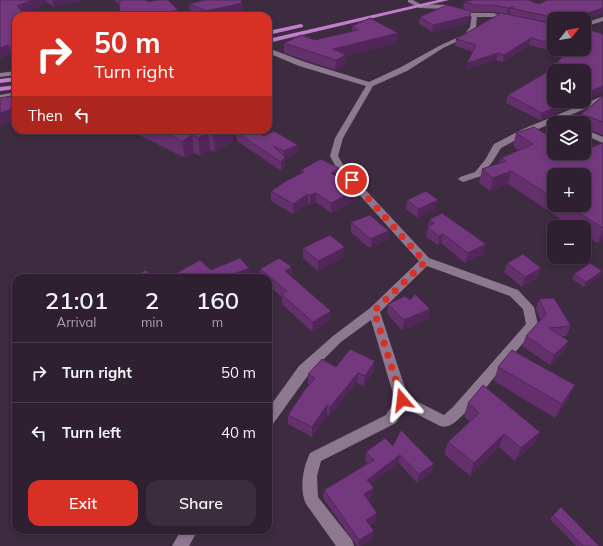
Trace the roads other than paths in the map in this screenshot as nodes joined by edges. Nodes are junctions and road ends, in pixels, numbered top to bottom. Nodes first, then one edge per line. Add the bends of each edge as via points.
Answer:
1 (412, 0) edge
2 (446, 0) edge
3 (398, 4) dead end
4 (420, 6) junction
5 (383, 7) dead end
6 (376, 9) dead end
7 (474, 15) junction
8 (603, 19) edge
9 (514, 20) edge
10 (591, 23) edge
11 (308, 24) dead end
12 (272, 32) edge
13 (272, 40) edge
14 (272, 52) edge
15 (12, 74) edge
16 (0, 75) edge
17 (12, 80) edge
18 (0, 81) edge
19 (370, 85) junction
20 (12, 88) edge
21 (0, 89) edge
22 (12, 95) edge
23 (0, 97) edge
24 (603, 98) edge
25 (561, 116) edge
26 (547, 122) edge
27 (591, 135) edge
28 (603, 140) edge
29 (463, 179) dead end
30 (425, 262) junction
31 (374, 311) junction
32 (402, 400) junction
33 (272, 414) edge
34 (188, 534) edge
35 (180, 546) edge
36 (346, 546) edge

1 - 3 highway
1 - 4 street
2 - 4 highway
4 - 7 street via 447,7
4 - 13 highway
5 - 6 highway
7 - 9 street via 493,15
7 - 19 street via 473,27 467,35
8 - 10 street
11 - 12 highway
14 - 19 street via 302,64
15 - 16 street
17 - 18 highway
19 - 30 street via 339,138 334,156 341,168
20 - 21 highway
22 - 23 street
24 - 25 street
26 - 29 street via 497,146 478,174
27 - 28 street
30 - 31 street
30 - 32 street via 514,293 528,307 532,325 458,411 445,422
31 - 32 street
31 - 33 street via 337,339 304,370
32 - 36 street via 391,419 315,457 310,476 311,499
34 - 35 street

